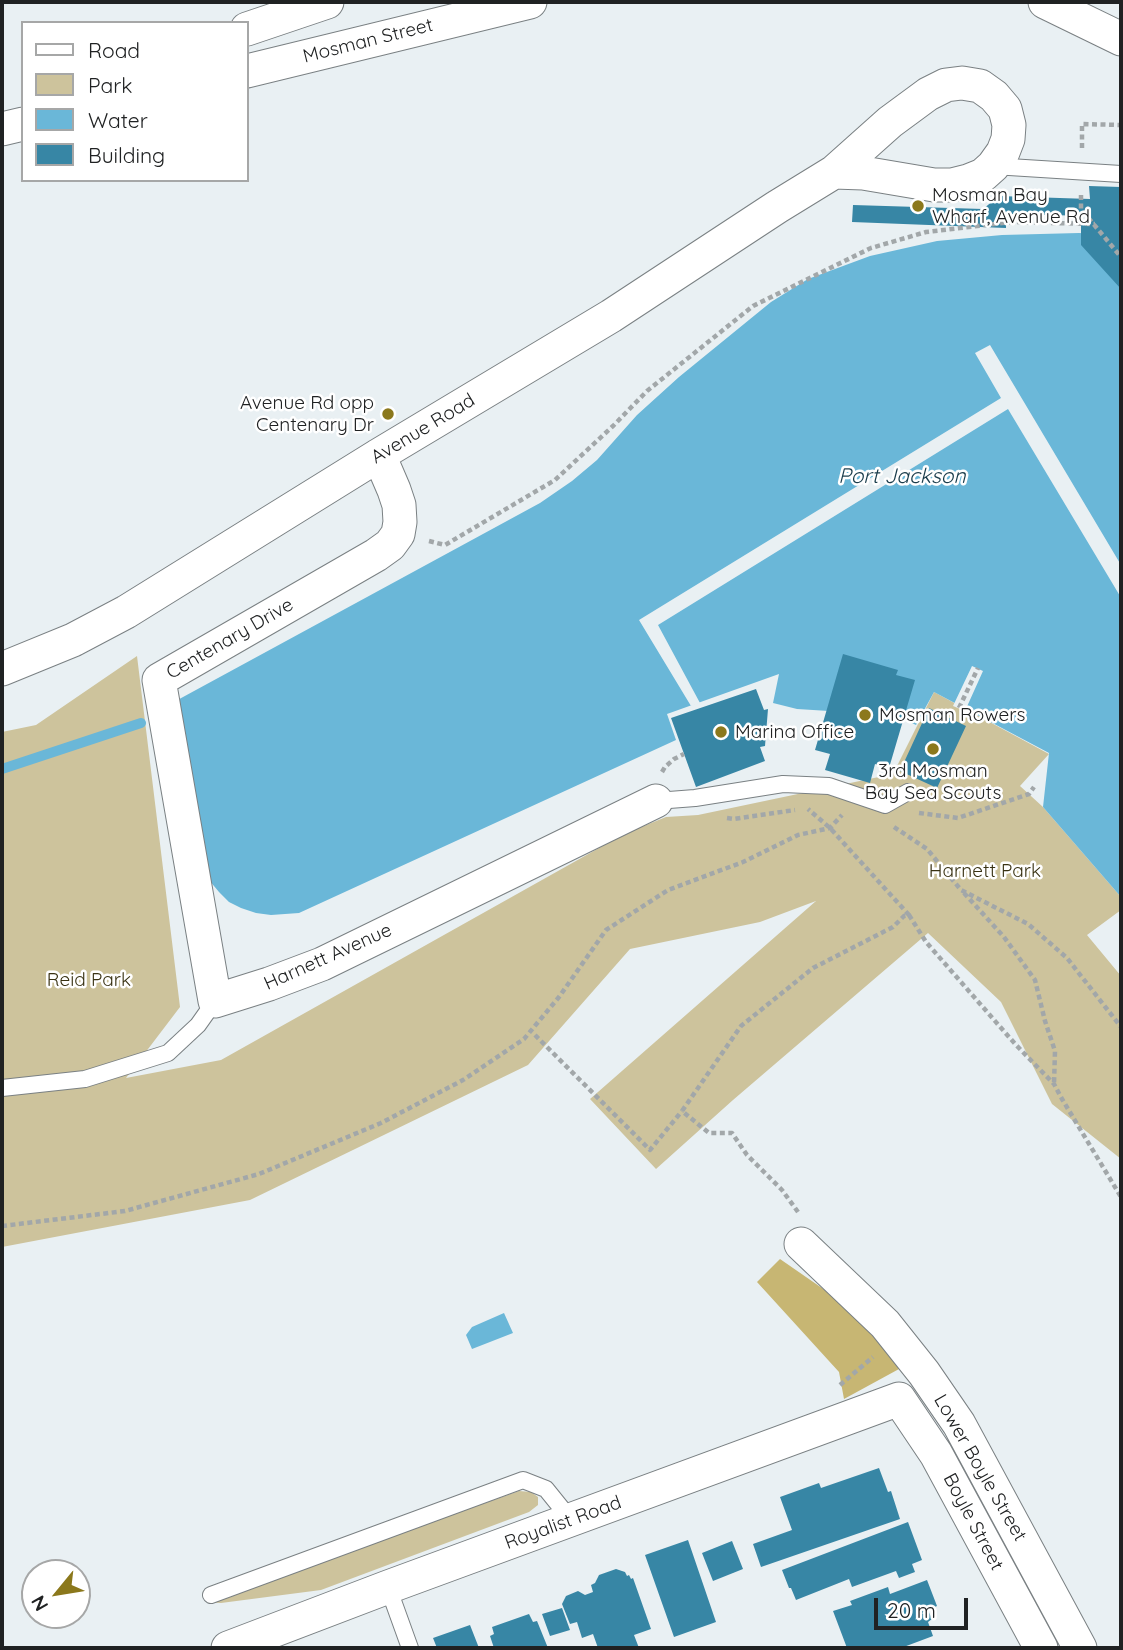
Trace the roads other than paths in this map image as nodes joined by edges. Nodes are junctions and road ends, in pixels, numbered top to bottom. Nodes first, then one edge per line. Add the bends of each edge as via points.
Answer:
1 (327, 2) edge
2 (530, 2) edge
3 (1045, 2) edge
4 (248, 29) edge
5 (1120, 37) edge
6 (248, 71) edge
7 (21, 124) edge
8 (2, 129) edge
9 (993, 166) junction
10 (834, 172) junction
11 (1121, 174) edge
12 (379, 455) junction
13 (2, 669) edge
14 (908, 792) dead end
15 (656, 801) joint
16 (215, 1001) junction
17 (2, 1088) edge
18 (801, 1244) road end
19 (899, 1399) joint
20 (571, 1520) junction
21 (388, 1587) junction
22 (211, 1595) dead end
23 (228, 1648) edge
24 (410, 1648) edge
25 (1041, 1648) edge
26 (1080, 1648) edge

1 - 4 street
2 - 6 street, Mosman Street
3 - 5 street
7 - 8 street
9 - 10 street via 983,175 951,185
9 - 10 street, Avenue Road via 1008,139 1005,109 980,86 962,83 946,85 912,105
9 - 11 lane
10 - 12 street, Avenue Road via 611,316
12 - 13 street, Avenue Road via 126,612
12 - 16 street, Centenary Drive via 399,505 398,534 390,545 159,680
14 - 15 lane via 885,805 829,786 783,784
15 - 16 street, Harnett Avenue via 322,964
16 - 17 lane via 168,1053 85,1079
18 - 26 street, Lower Boyle Street via 885,1324 924,1373 959,1424
19 - 20 street, Royalist Road
19 - 25 street, Boyle Street via 936,1454
20 - 21 street, Royalist Road
20 - 22 lane via 546,1489 523,1480
21 - 23 street, Royalist Road
21 - 24 lane

